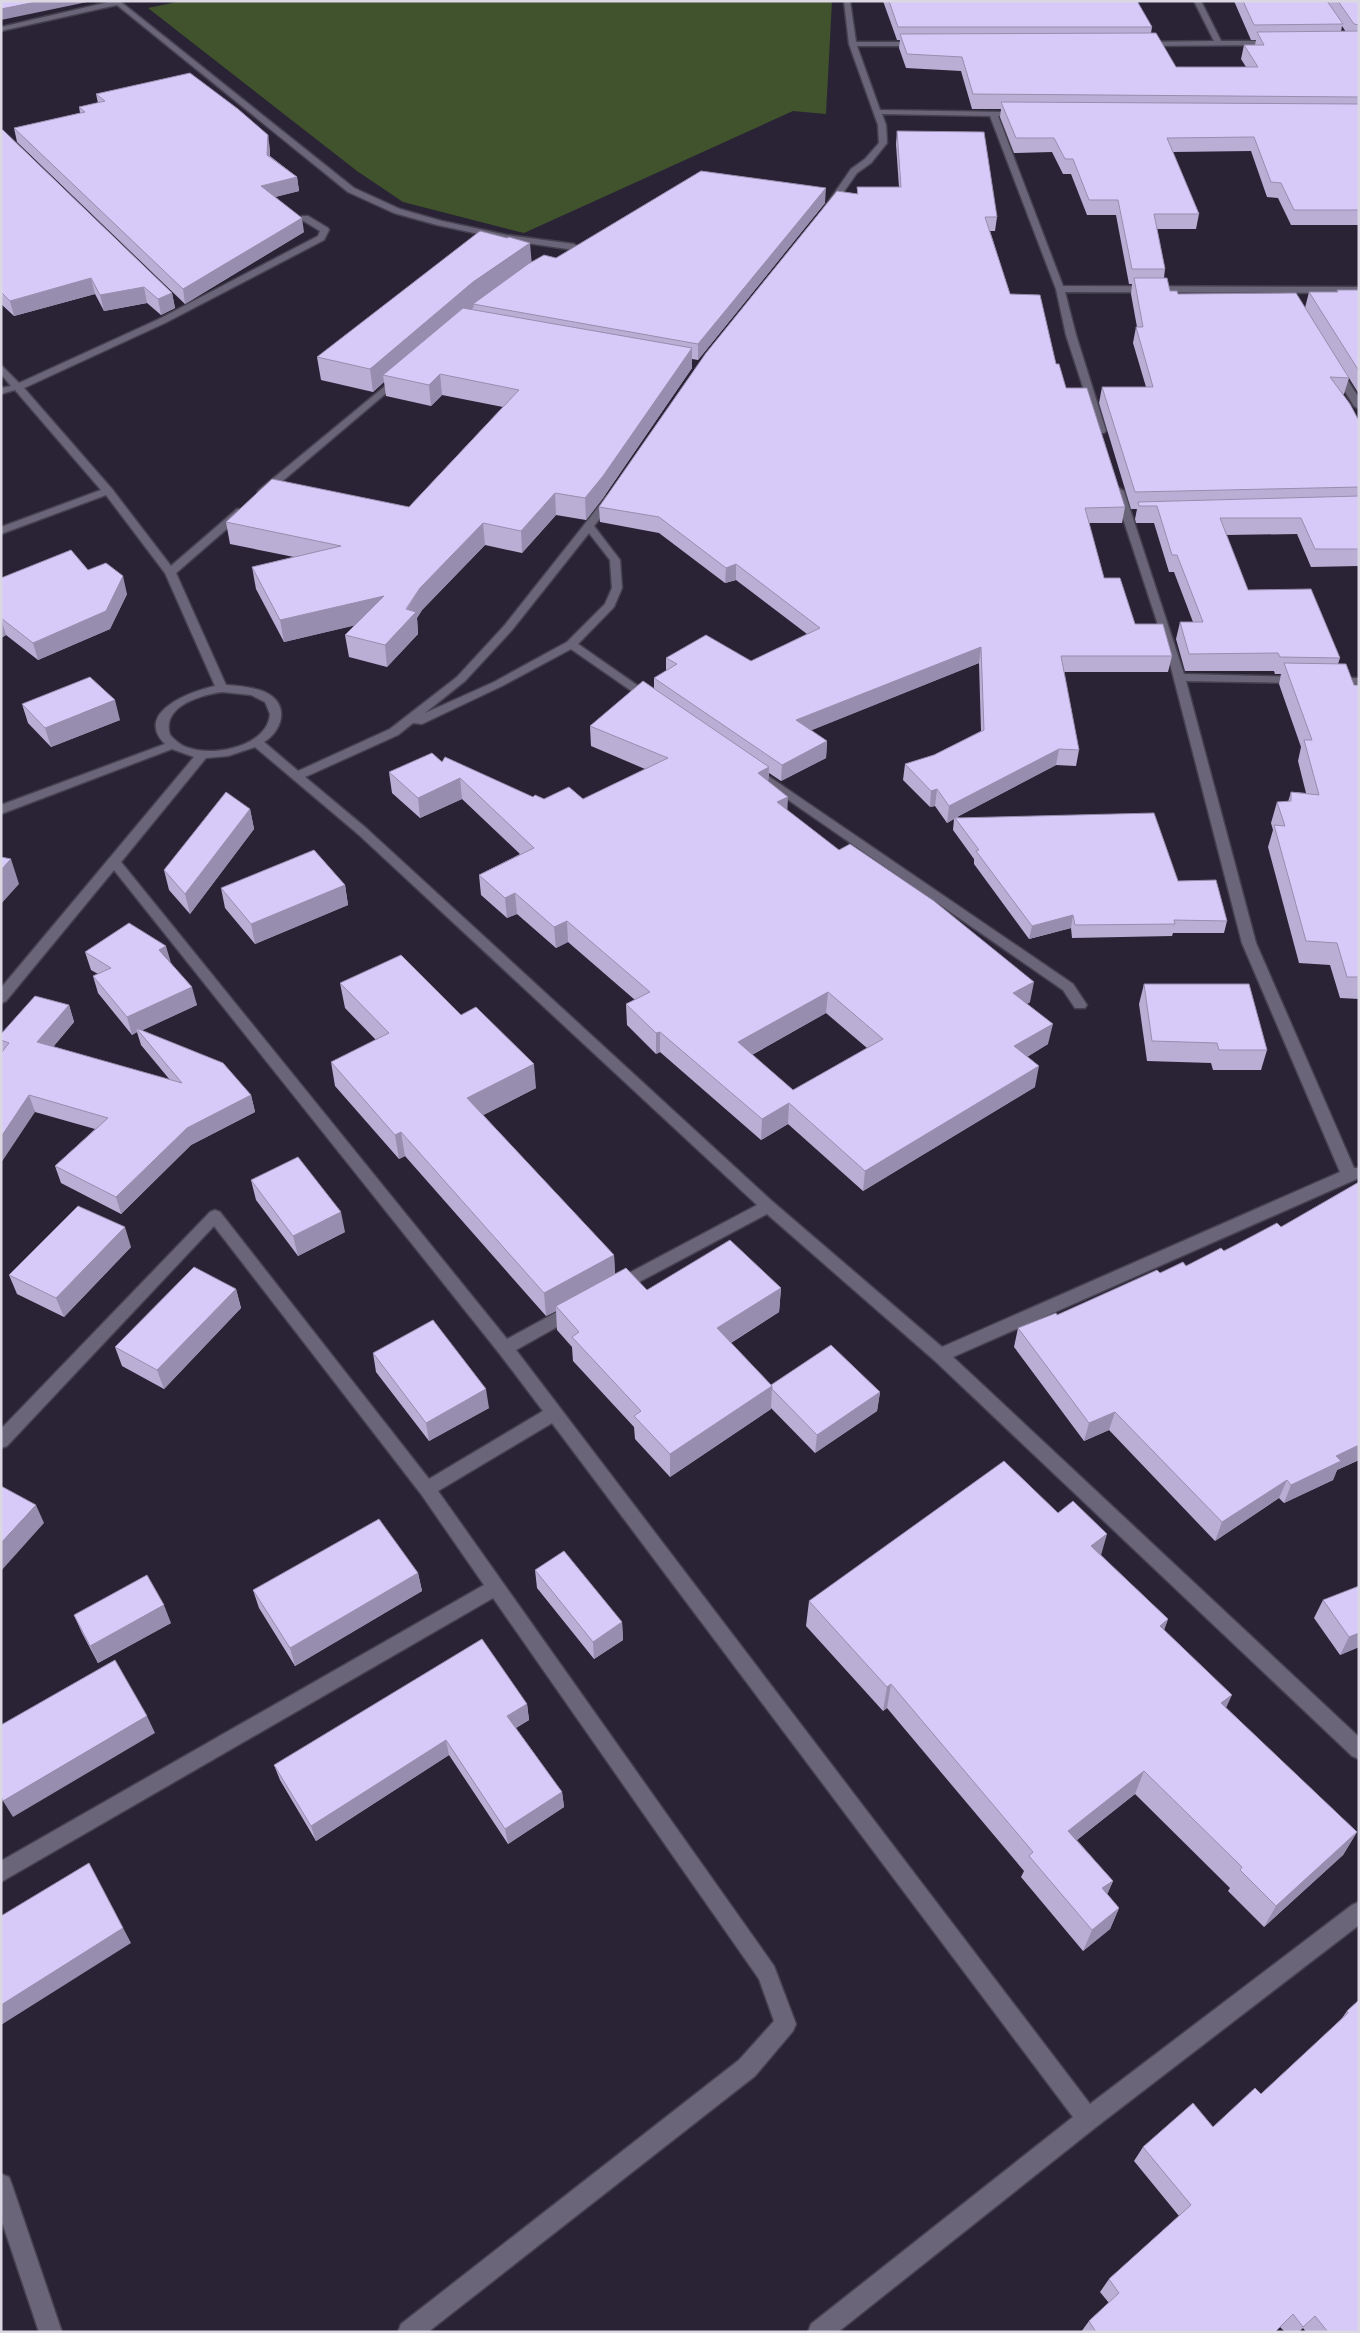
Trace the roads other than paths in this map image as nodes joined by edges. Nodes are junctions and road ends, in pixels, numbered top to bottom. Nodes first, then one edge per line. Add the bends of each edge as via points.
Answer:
1 (847, 1) edge
2 (1197, 1) edge
3 (118, 2) edge
4 (1, 29) edge
5 (1279, 43) edge
6 (853, 44) junction
7 (932, 44) edge
8 (1130, 44) edge
9 (1219, 44) junction
10 (878, 112) junction
11 (993, 114) junction
12 (1012, 114) edge
13 (823, 215) edge
14 (305, 218) dead end
15 (556, 256) edge
16 (1060, 289) junction
17 (1359, 290) edge
18 (1333, 364) edge
19 (1, 368) edge
20 (410, 368) edge
21 (18, 387) junction
22 (1, 391) edge
23 (1359, 406) edge
24 (1104, 442) edge
25 (1115, 478) edge
26 (620, 485) edge
27 (108, 491) junction
28 (589, 527) junction
29 (1, 531) edge
30 (170, 572) junction
31 (571, 644) junction
32 (1179, 677) junction
33 (1359, 681) edge
34 (222, 688) junction
35 (661, 706) edge
36 (394, 732) junction
37 (257, 743) junction
38 (173, 745) junction
39 (203, 754) junction
40 (742, 762) edge
41 (298, 776) junction
42 (1, 810) edge
43 (114, 862) junction
44 (1, 998) edge
45 (1080, 1005) dead end
46 (1354, 1174) edge
47 (768, 1206) junction
48 (601, 1295) edge
49 (584, 1305) edge
50 (504, 1348) junction
51 (940, 1355) junction
52 (554, 1413) junction
53 (1, 1442) edge
54 (426, 1489) junction
55 (496, 1587) junction
56 (1359, 1750) edge
57 (1, 1872) edge
58 (1359, 1912) edge
59 (1088, 2119) junction
60 (1, 2185) edge
61 (51, 2332) edge
62 (408, 2332) edge
63 (819, 2332) edge

1 - 6 street
2 - 9 street
3 - 4 street
3 - 15 street via 351,190 396,210 448,225 574,247
5 - 9 street
6 - 7 street
6 - 10 street
8 - 9 street
10 - 11 street
10 - 13 street via 883,143 868,161 854,171
11 - 12 street
11 - 16 street
14 - 21 street via 325,230 321,238
16 - 17 street via 1289,294
16 - 24 street
18 - 23 street
19 - 21 street
20 - 30 street
21 - 22 street
21 - 27 street
25 - 32 street via 1131,514
26 - 28 street
27 - 29 street
27 - 30 street
28 - 31 street via 615,560 617,588 610,605
28 - 36 street via 508,628 461,679
30 - 34 street
31 - 35 street
31 - 36 street via 498,684
32 - 33 street
32 - 46 street via 1249,943
34 - 37 street via 257,693 270,700 276,710 276,722
34 - 38 street via 188,697 165,715 164,736
36 - 41 street
37 - 39 street via 222,754
37 - 41 street
38 - 39 street via 186,752
38 - 42 street
39 - 43 street
40 - 45 street via 1068,987
41 - 47 street via 370,838
43 - 44 street
43 - 50 street
46 - 51 street
47 - 48 street
47 - 51 street
49 - 50 street
50 - 52 street
51 - 56 street
52 - 54 street
52 - 59 street
53 - 54 street via 215,1216
54 - 55 street
55 - 57 street
55 - 62 street via 767,1973 786,2024 747,2068
58 - 59 street
59 - 63 street
60 - 61 street

